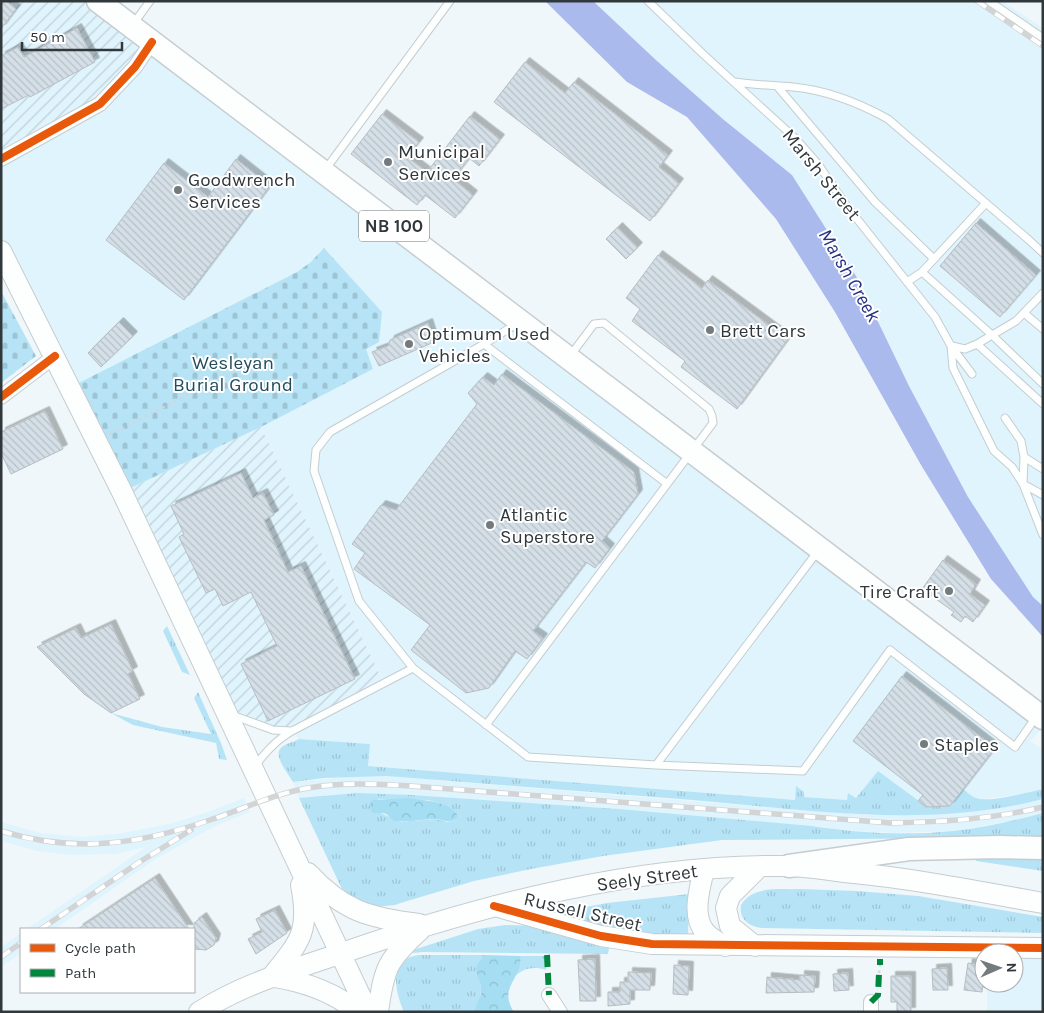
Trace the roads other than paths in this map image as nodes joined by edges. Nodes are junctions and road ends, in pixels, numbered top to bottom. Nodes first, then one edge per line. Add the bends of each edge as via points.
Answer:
1 (98, 1) edge
2 (150, 1) edge
3 (450, 1) edge
4 (648, 1) edge
5 (989, 1) edge
6 (131, 26) junction
7 (1043, 38) edge
8 (152, 42) junction
9 (734, 82) junction
10 (777, 86) junction
11 (1, 159) edge
12 (323, 172) junction
13 (986, 203) junction
14 (1, 251) edge
15 (1043, 253) edge
16 (934, 259) junction
17 (922, 272) junction
18 (907, 282) junction
19 (1043, 293) edge
20 (1024, 314) junction
21 (520, 322) junction
22 (1043, 329) edge
23 (992, 336) junction
24 (484, 344) junction
25 (977, 344) junction
26 (951, 346) junction
27 (55, 356) junction
28 (568, 358) junction
29 (972, 374) dead end
30 (1043, 384) edge
31 (1, 397) edge
32 (1043, 404) edge
33 (1005, 418) dead end
34 (691, 451) junction
35 (1024, 457) junction
36 (1043, 469) edge
37 (666, 483) junction
38 (1023, 484) junction
39 (1043, 495) edge
40 (1043, 535) edge
41 (820, 549) junction
42 (413, 668) junction
43 (228, 713) junction
44 (1040, 716) edge
45 (486, 725) junction
46 (292, 730) junction
47 (656, 765) junction
48 (253, 767) junction
49 (1043, 848) edge
50 (297, 861) junction
51 (789, 866) junction
52 (759, 867) junction
53 (704, 869) junction
54 (932, 882) junction
55 (1043, 891) edge
56 (1043, 903) edge
57 (494, 906) junction
58 (425, 925) junction
59 (725, 946) junction
60 (755, 946) junction
61 (1043, 948) edge
62 (340, 953) junction
63 (272, 976) junction
64 (549, 995) dead end
65 (199, 1012) edge
66 (358, 1012) edge
67 (368, 1012) edge
68 (378, 1012) edge
69 (560, 1012) edge

1 - 6 main road, NB 100
2 - 6 lane
3 - 12 lane
4 - 9 lane, Marsh Street
5 - 7 lane
6 - 8 main road, NB 100
8 - 11 street via 135,67 100,104
8 - 12 main road, NB 100
9 - 10 lane
9 - 18 lane, Marsh Street via 796,139 818,164
10 - 13 lane via 826,94 864,106 888,119
10 - 16 lane via 875,202
12 - 21 main road, NB 100
13 - 15 lane
13 - 16 lane
14 - 27 main road
16 - 17 lane
17 - 18 lane
17 - 23 lane
18 - 26 lane, Marsh Street via 935,317
19 - 20 lane
20 - 22 lane
20 - 23 lane
21 - 24 lane
21 - 28 main road, NB 100
23 - 25 lane
23 - 30 lane
24 - 37 lane
24 - 42 lane via 330,432 316,450 314,471 359,601
25 - 26 lane via 965,349
25 - 32 lane
26 - 29 lane
26 - 38 lane via 953,368 994,450 1012,467
27 - 31 street
27 - 43 main road
28 - 34 main road, NB 100
28 - 34 lane via 594,324 604,323 709,409 713,423
33 - 35 lane via 1021,441
34 - 37 lane
34 - 41 main road, NB 100
35 - 36 lane
35 - 38 lane
37 - 45 lane
38 - 39 lane
38 - 40 lane
41 - 44 main road, NB 100
41 - 47 lane
42 - 45 lane
42 - 46 lane
43 - 46 lane via 273,730
43 - 48 main road
44 - 47 lane via 1015,747 890,650 803,771
45 - 47 lane via 528,757
46 - 48 lane
48 - 50 main road
49 - 51 main road via 910,849
50 - 58 main road via 346,906 387,920
50 - 62 main road
50 - 63 main road via 305,922 295,949
51 - 52 main road, Seely Street
51 - 54 main road, Seely Street
52 - 53 main road, Seely Street
52 - 60 main road via 730,896 726,908 730,926
53 - 57 main road, Seely Street via 617,880
53 - 59 main road via 698,899 700,921 710,936
54 - 55 main road, Seely Street
54 - 56 main road, Seely Street
57 - 58 main road, Seely Street
57 - 59 main road, Russell Street via 627,941
58 - 62 main road, Seely Street
58 - 68 main road via 395,954 386,969
59 - 60 main road, Russell Street
60 - 61 main road, Russell Street
62 - 63 main road, Seely Street
62 - 67 main road
63 - 65 main road, Seely Street via 222,997
63 - 66 main road via 296,981 338,997
64 - 69 street

